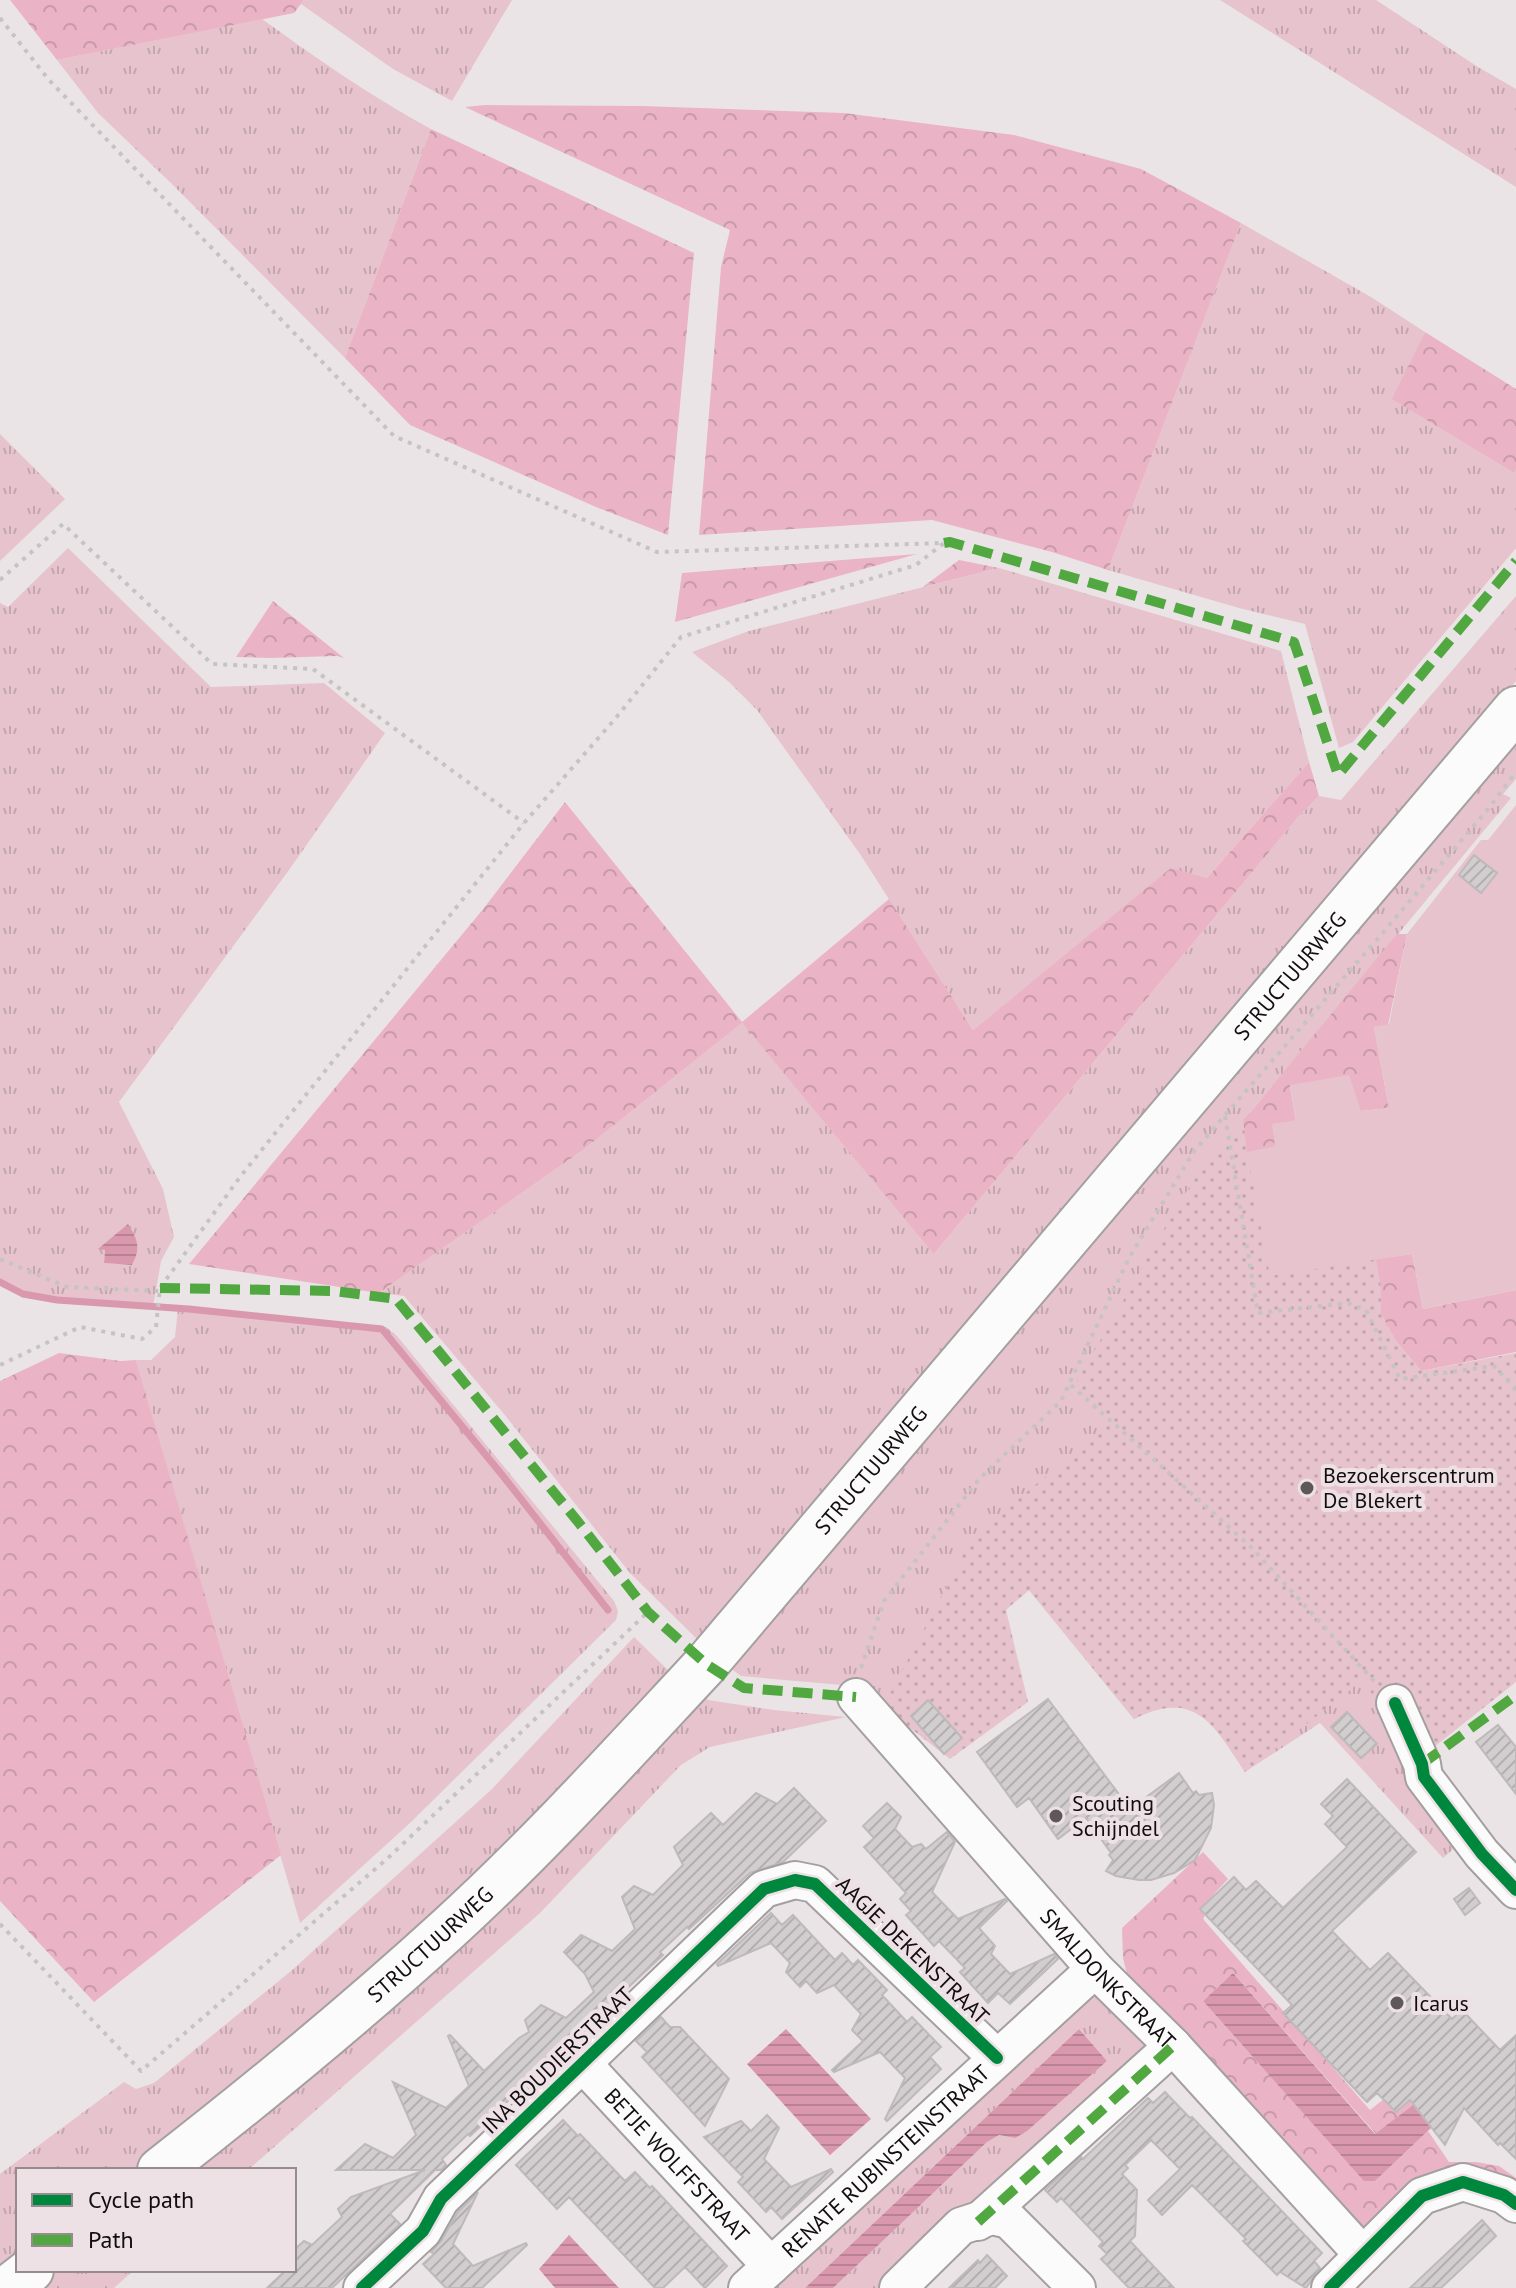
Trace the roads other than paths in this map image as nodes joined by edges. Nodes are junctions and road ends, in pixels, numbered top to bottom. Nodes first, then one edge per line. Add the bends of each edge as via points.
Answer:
1 (1516, 709) edge
2 (856, 1697) road end
3 (1395, 1703) road end
4 (795, 1880) joint
5 (1516, 1890) edge
6 (1095, 1969) junction
7 (1173, 2046) junction
8 (997, 2058) junction
9 (583, 2064) junction
10 (163, 2168) edge
11 (1516, 2204) edge
12 (978, 2222) junction
13 (1363, 2255) junction
14 (28, 2272) edge
15 (759, 2277) edge
16 (369, 2286) edge
17 (8, 2288) edge
18 (898, 2288) edge
19 (1077, 2288) edge
20 (1330, 2288) edge

1 - 10 main road, STRUCTUURWEG via 686,1686 449,1928 253,2098
2 - 6 street, SMALDONKSTRAAT
3 - 5 street via 1424,1777
4 - 8 street, AAGJE DEKENSTRAAT via 815,1884
4 - 9 street, INA BOUDIERSTRAAT via 764,1889
6 - 7 street, SMALDONKSTRAAT
6 - 8 street, RENATE RUBINSTEINSTRAAT
7 - 12 street
7 - 13 street, SMALDONKSTRAAT
8 - 15 street, RENATE RUBINSTEINSTRAAT
9 - 15 street, BETJE WOLFFSTRAAT
9 - 16 street, INA BOUDIERSTRAAT via 441,2199 423,2231
11 - 13 street via 1463,2182 1422,2196
12 - 18 street via 961,2226
12 - 19 street via 992,2216 1009,2220
13 - 20 street
14 - 17 main road

